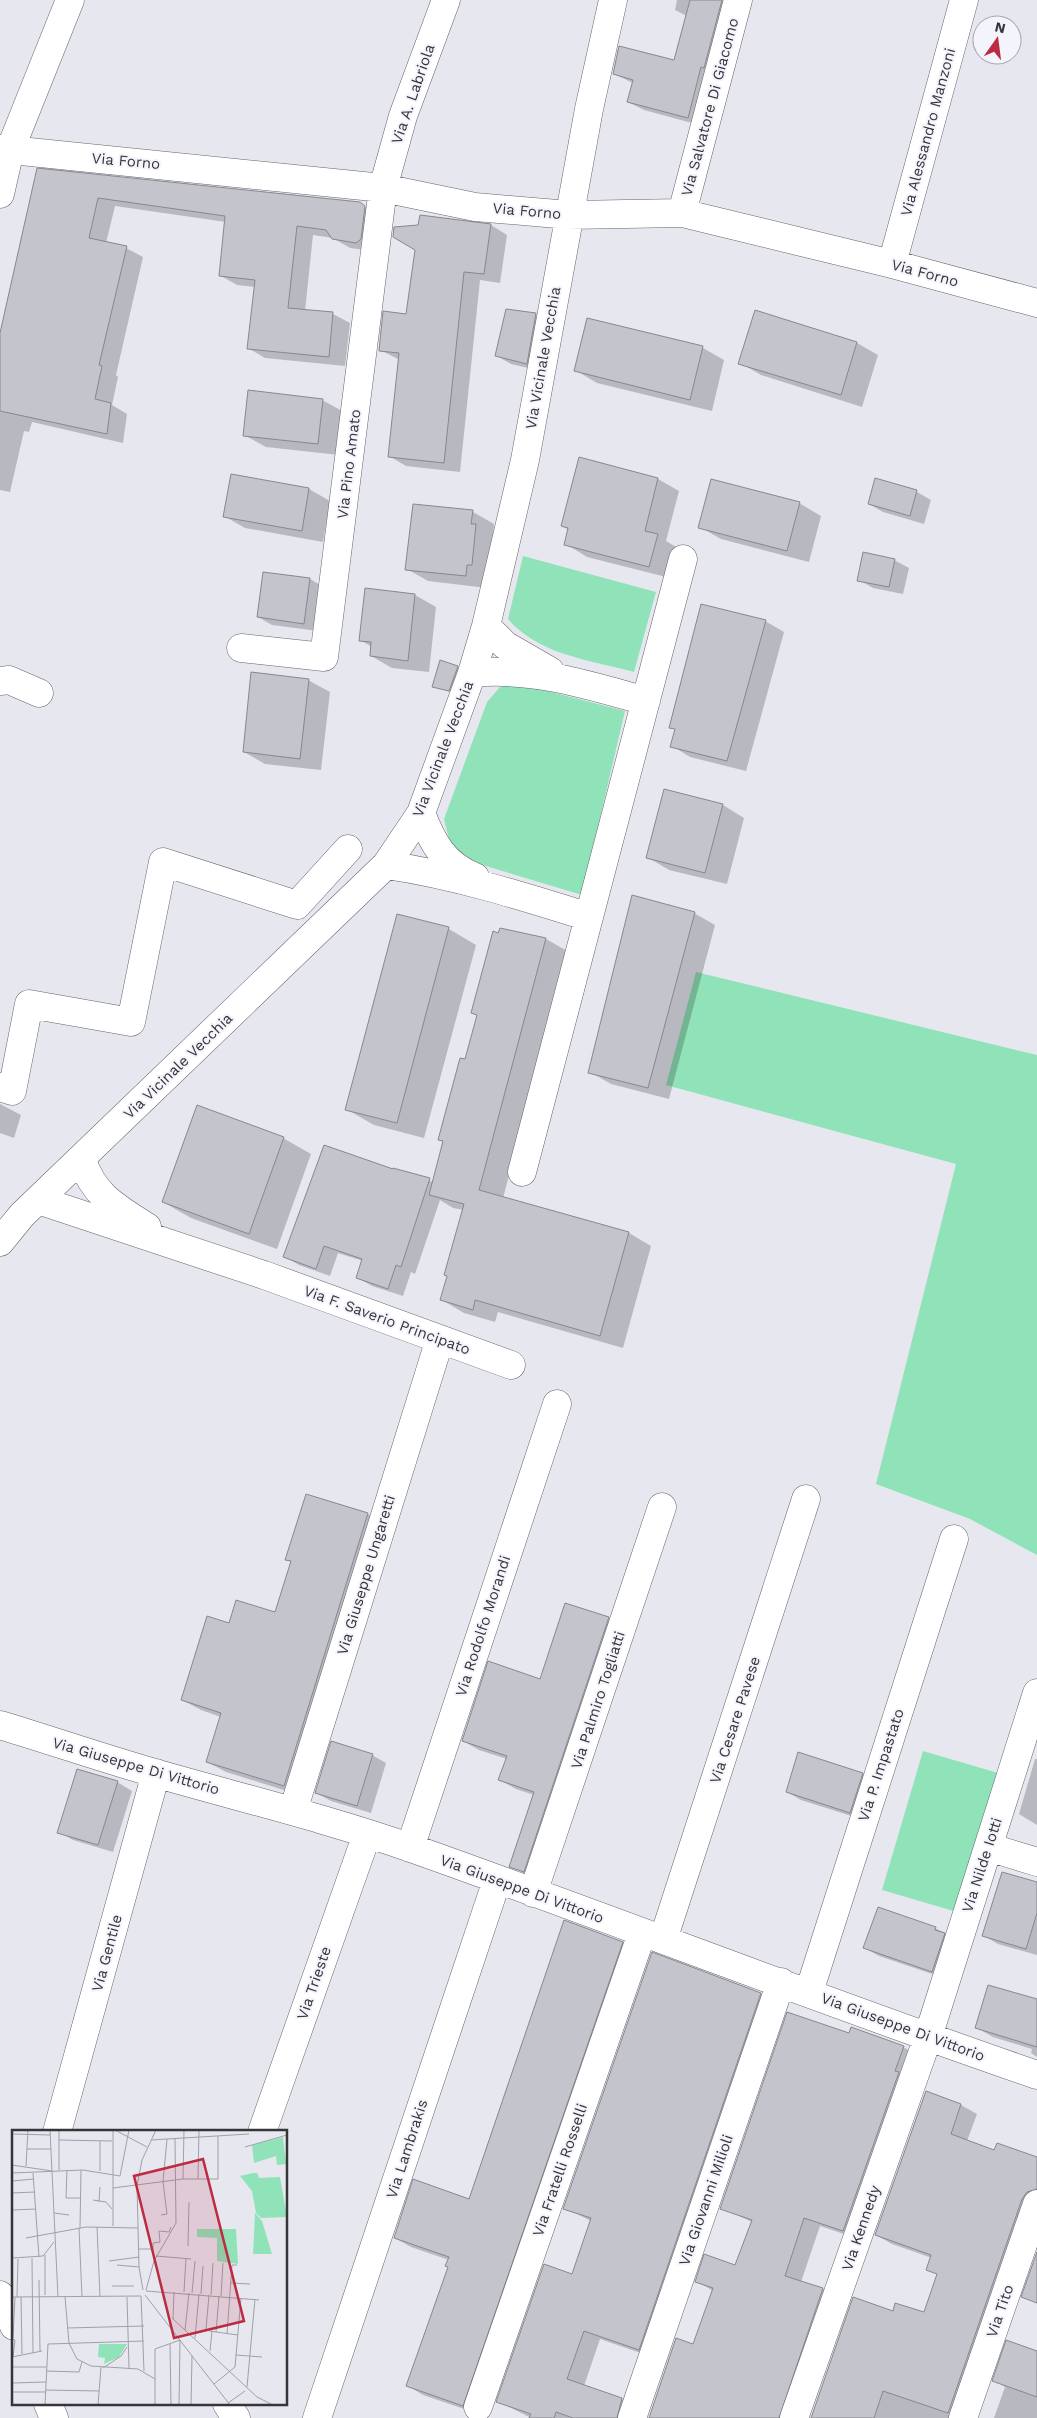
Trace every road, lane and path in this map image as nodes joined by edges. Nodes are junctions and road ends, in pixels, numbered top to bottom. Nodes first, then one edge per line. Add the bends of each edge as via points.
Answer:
1 (70, 0) edge
2 (446, 0) edge
3 (614, 0) edge
4 (738, 0) edge
5 (964, 0) edge
6 (5, 149) edge
7 (384, 188) junction
8 (0, 194) edge
9 (682, 213) junction
10 (569, 215) junction
11 (892, 264) junction
12 (1037, 303) edge
13 (683, 560) dead end
14 (486, 626) junction
15 (242, 648) dead end
16 (472, 673) junction
17 (11, 676) edge
18 (562, 678) junction
19 (39, 693) dead end
20 (646, 701) junction
21 (421, 813) junction
22 (348, 849) dead end
23 (386, 865) junction
24 (510, 892) junction
25 (589, 917) junction
26 (6, 1089) edge
27 (82, 1160) junction
28 (522, 1172) dead end
29 (38, 1200) junction
30 (0, 1242) edge
31 (264, 1275) junction
32 (440, 1339) junction
33 (511, 1365) dead end
34 (557, 1404) dead end
35 (806, 1499) dead end
36 (662, 1507) dead end
37 (954, 1539) dead end
38 (1037, 1692) edge
39 (0, 1725) edge
40 (156, 1774) junction
41 (293, 1811) junction
42 (367, 1834) junction
43 (988, 1847) junction
44 (410, 1848) junction
45 (1037, 1862) edge
46 (497, 1880) junction
47 (533, 1893) junction
48 (653, 1937) junction
49 (781, 1982) junction
50 (809, 1992) junction
51 (928, 2037) junction
52 (1037, 2075) edge
53 (58, 2130) edge
54 (263, 2130) edge
55 (1037, 2204) edge
56 (0, 2295) edge
57 (12, 2322) edge
58 (49, 2406) edge
59 (228, 2406) edge
60 (478, 2407) dead end
61 (54, 2418) edge
62 (236, 2418) edge
63 (317, 2418) edge
64 (632, 2418) edge
65 (794, 2418) edge
66 (963, 2418) edge

1 - 6 street
2 - 7 street, Via A. Labriola via 404,116
3 - 10 street, Via Vicinale Vecchia
4 - 9 street, Via Salvatore Di Giacomo
5 - 11 street, Via Alessandro Manzoni
6 - 7 street, Via Forno
6 - 8 street
7 - 10 street, Via Forno via 475,206
7 - 15 street, Via Pino Amato via 324,656
9 - 10 street, Via Forno
9 - 11 street, Via Forno
10 - 14 street, Via Vicinale Vecchia via 525,460
11 - 12 street, Via Forno
13 - 20 street
14 - 16 street, Via Vicinale Vecchia
14 - 18 street via 505,645
16 - 18 street via 521,672
16 - 21 street, Via Vicinale Vecchia
17 - 19 street
18 - 20 street
20 - 25 street
21 - 23 street, Via Vicinale Vecchia
21 - 24 street via 432,840 458,870
22 - 26 street via 297,905 163,862 131,1022 29,1004
23 - 24 street via 423,870
23 - 27 street, Via Vicinale Vecchia
24 - 25 street
25 - 28 street
27 - 29 street, Via Vicinale Vecchia
27 - 31 street via 98,1192 149,1228
29 - 30 street, Via Vicinale Vecchia
29 - 31 street
31 - 32 street, Via F. Saverio Principato
32 - 33 street, Via F. Saverio Principato
32 - 41 street, Via Giuseppe Ungaretti
34 - 44 street, Via Rodolfo Morandi
35 - 48 street, Via Cesare Pavese
36 - 47 street, Via Palmiro Togliatti
37 - 50 street, Via P. Impastato
38 - 43 street, Via Nilde Iotti
39 - 40 street, Via Giuseppe Di Vittorio
40 - 41 street, Via Giuseppe Di Vittorio
40 - 53 street, Via Gentile
41 - 42 street, Via Giuseppe Di Vittorio
42 - 44 street, Via Giuseppe Di Vittorio
42 - 54 street, Via Trieste
43 - 45 street
43 - 51 street, Via Nilde Iotti
44 - 46 street, Via Giuseppe Di Vittorio
46 - 47 street, Via Giuseppe Di Vittorio
46 - 63 street, Via Lambrakis
47 - 48 street, Via Giuseppe Di Vittorio
48 - 49 street, Via Giuseppe Di Vittorio
48 - 60 street, Via Fratelli Rosselli
49 - 50 street, Via Giuseppe Di Vittorio
49 - 64 street, Via Giovanni Milioli
50 - 51 street, Via Giuseppe Di Vittorio
51 - 52 street, Via Giuseppe Di Vittorio
51 - 65 street, Via Kennedy
55 - 66 street, Via Tito
56 - 57 street
58 - 61 street
59 - 62 street

